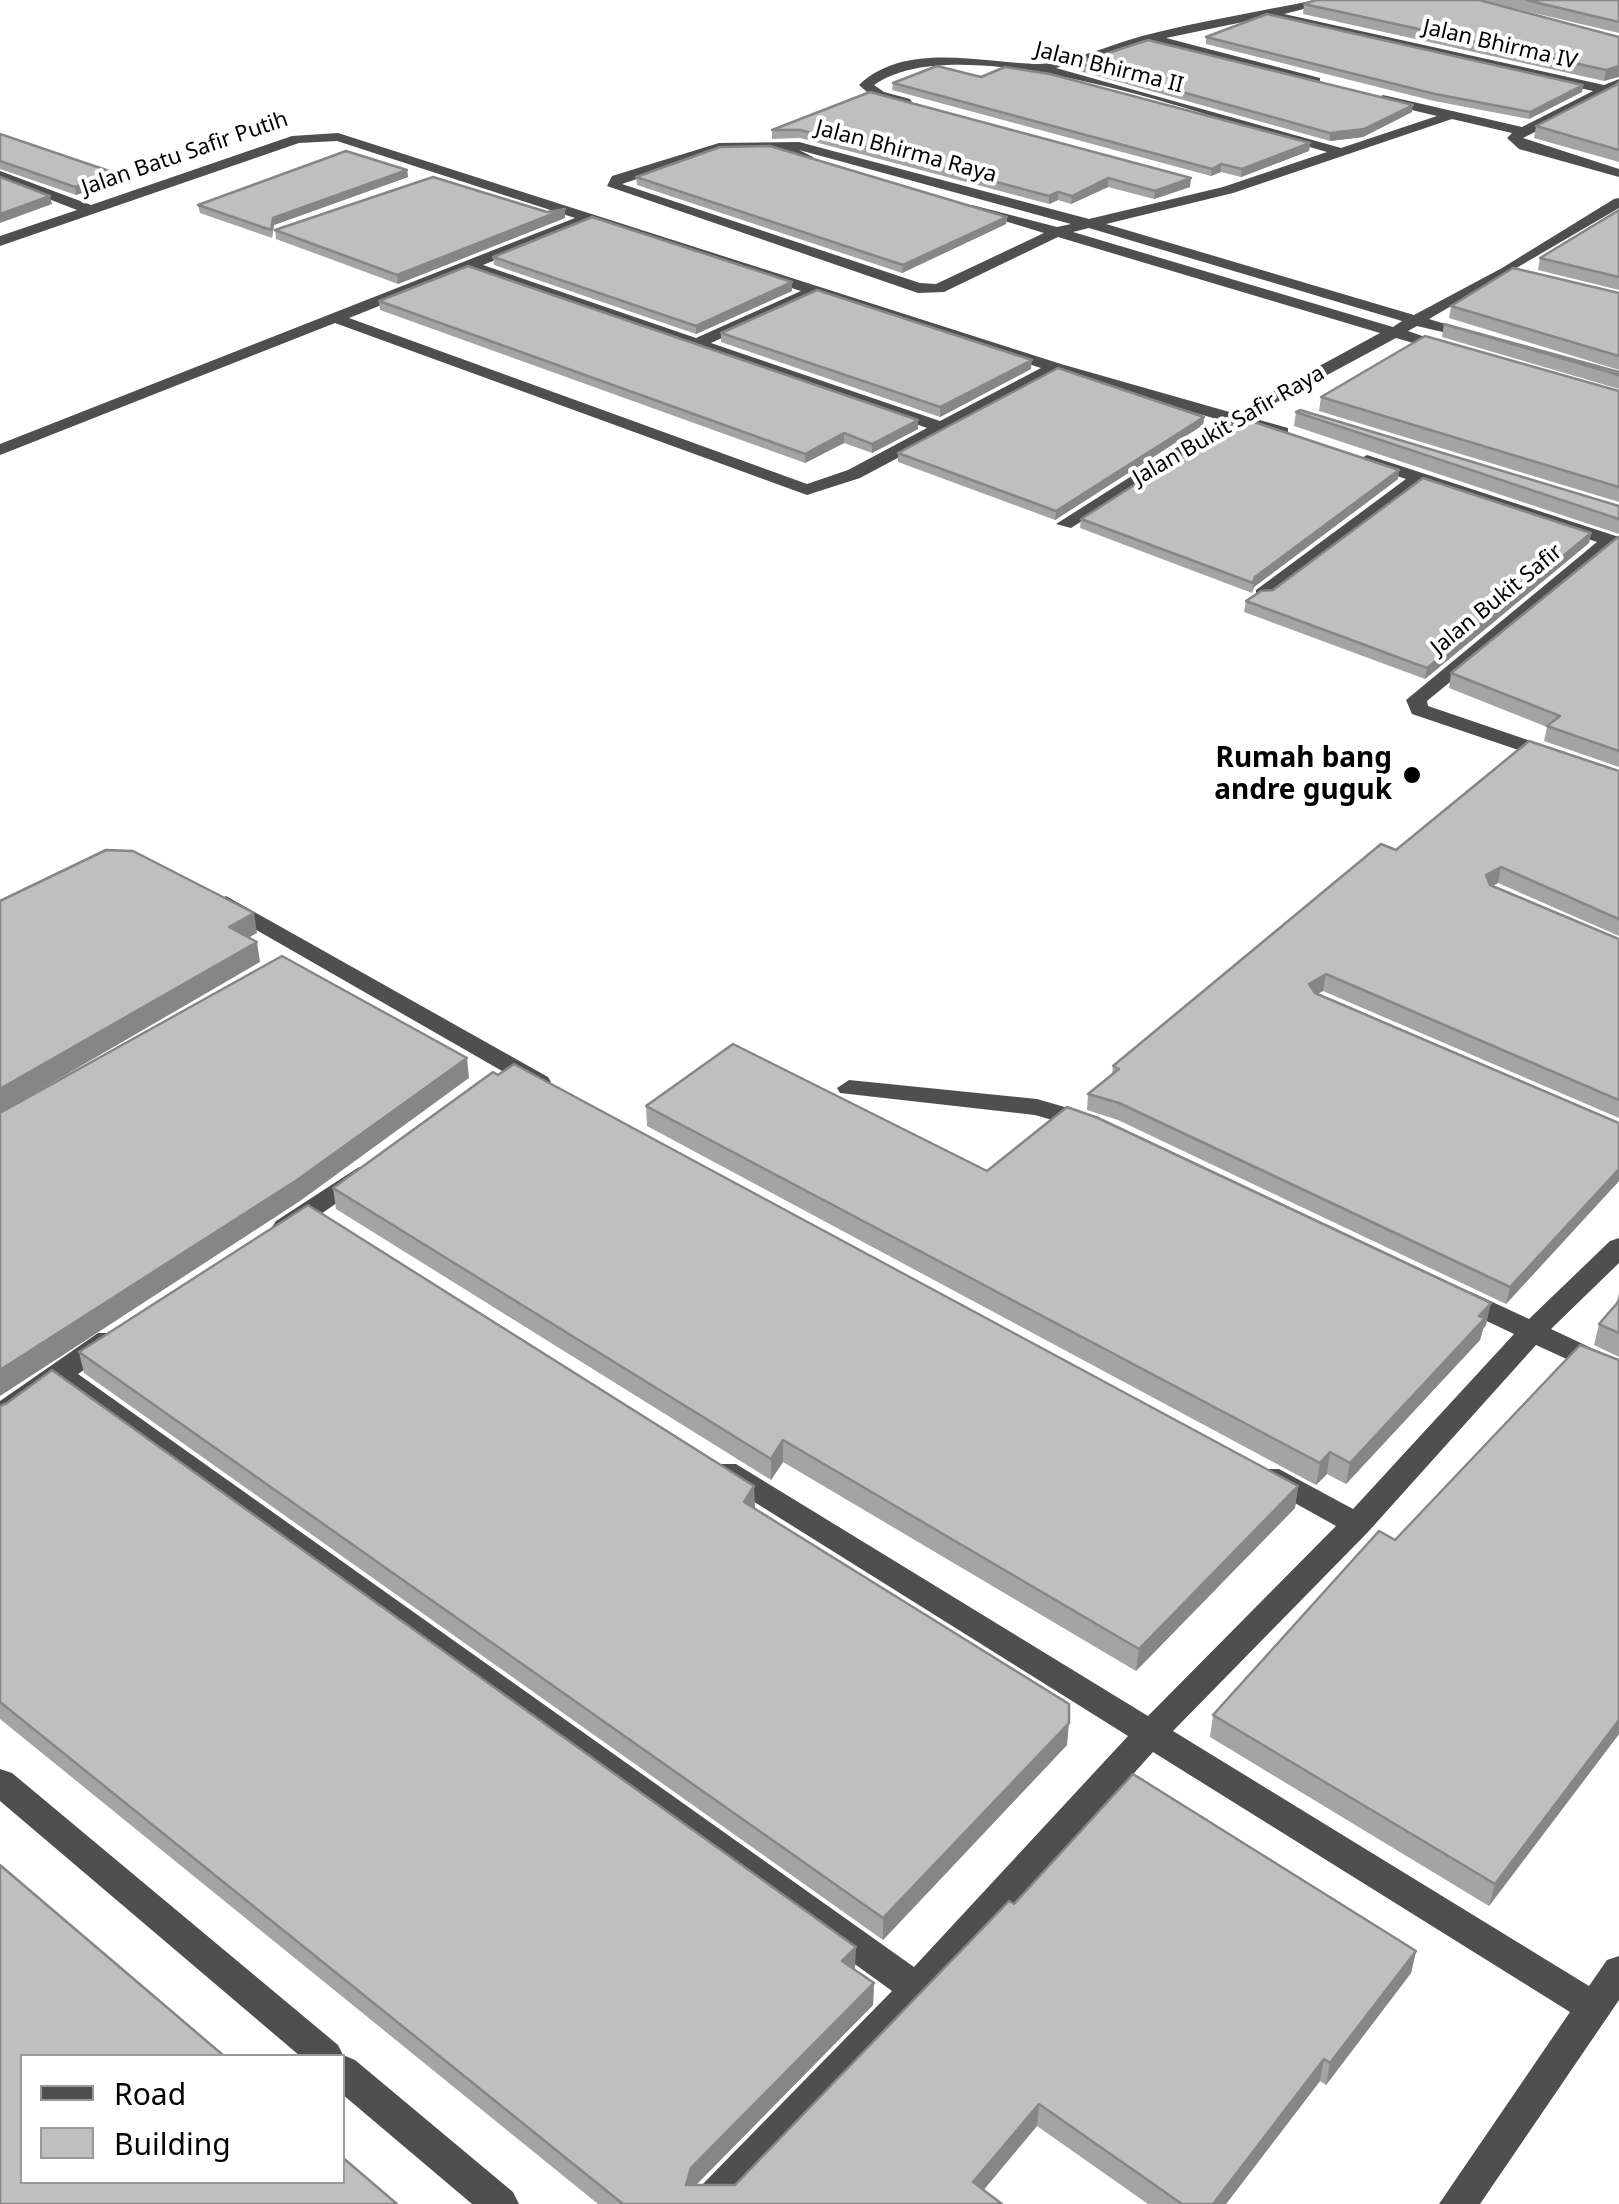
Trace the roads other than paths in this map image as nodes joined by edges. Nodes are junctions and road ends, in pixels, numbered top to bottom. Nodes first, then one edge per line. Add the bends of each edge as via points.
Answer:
1 (1334, 0) edge
2 (1268, 14) junction
3 (1150, 38) junction
4 (1041, 68) junction
5 (1613, 86) edge
6 (1337, 87) edge
7 (1374, 96) edge
8 (916, 105) edge
9 (1449, 116) junction
10 (1524, 132) junction
11 (781, 146) junction
12 (1345, 153) junction
13 (1619, 173) edge
14 (442, 174) junction
15 (0, 175) edge
16 (1192, 180) edge
17 (424, 181) edge
18 (1228, 190) junction
19 (1619, 202) edge
20 (92, 210) junction
21 (592, 216) junction
22 (1090, 224) junction
23 (1059, 231) junction
24 (0, 241) edge
25 (466, 264) junction
26 (1507, 271) junction
27 (1526, 276) edge
28 (817, 289) junction
29 (332, 317) junction
30 (1415, 321) junction
31 (1397, 333) junction
32 (1489, 342) edge
33 (697, 343) junction
34 (1471, 355) edge
35 (1055, 367) junction
36 (1250, 410) junction
37 (1288, 411) dead end
38 (942, 428) junction
39 (1292, 435) edge
40 (0, 450) edge
41 (1346, 453) edge
42 (1419, 477) junction
43 (1065, 524) dead end
44 (1615, 541) edge
45 (1263, 594) edge
46 (1619, 778) edge
47 (212, 896) edge
48 (309, 948) junction
49 (274, 968) edge
50 (508, 1066) junction
51 (478, 1088) edge
52 (849, 1088) dead end
53 (560, 1094) edge
54 (1107, 1129) edge
55 (386, 1154) edge
56 (311, 1210) junction
57 (344, 1231) edge
58 (263, 1240) edge
59 (1619, 1247) edge
60 (1444, 1290) edge
61 (136, 1322) edge
62 (1532, 1332) junction
63 (57, 1372) junction
64 (1619, 1373) edge
65 (0, 1414) edge
66 (696, 1452) edge
67 (1236, 1458) edge
68 (1357, 1524) junction
69 (1148, 1736) junction
70 (0, 1782) edge
71 (1619, 1971) edge
72 (917, 1989) junction
73 (1594, 2008) junction
74 (323, 2054) edge
75 (345, 2075) edge
76 (500, 2204) edge
77 (708, 2204) edge
78 (1458, 2204) edge

1 - 2 street
2 - 3 street
2 - 5 street, Jalan Bhirma IV
3 - 4 street
3 - 6 street
4 - 8 street, Jalan Bhirma II via 925,65 870,80 868,89
4 - 12 street, Jalan Bhirma II
5 - 10 street
7 - 9 street
9 - 10 street
9 - 12 street
10 - 13 street via 1514,138 1524,146
11 - 22 street, Jalan Bhirma Raya
11 - 23 street, Jalan Bhirma Raya via 777,150 786,154
11 - 23 street via 720,147 614,186 927,290
12 - 18 street
14 - 17 street
14 - 20 street, Jalan Batu Safir Putih via 352,140 310,136
14 - 21 street, Jalan Batu Safir Putih
15 - 20 street
16 - 18 street
18 - 22 street
19 - 26 street, Jalan Bukit Safir Raya
20 - 24 street, Jalan Batu Safir Putih
21 - 25 street
21 - 28 street, Jalan Batu Safir Putih
22 - 23 street
22 - 30 street, Jalan Bhirma Raya
23 - 31 street, Jalan Bhirma Raya
25 - 29 street
25 - 33 street
26 - 27 street
26 - 30 street, Jalan Bukit Safir Raya
28 - 33 street
28 - 35 street, Jalan Batu Safir Putih
29 - 38 street via 807,490 854,474
29 - 40 street
30 - 31 street, Jalan Bukit Safir Raya
30 - 32 street, Jalan Bhirma Raya
31 - 34 street, Jalan Bhirma Raya
31 - 36 street, Jalan Bukit Safir Raya
33 - 38 street
35 - 36 street, Jalan Batu Safir Putih
35 - 38 street
36 - 37 street
36 - 39 street
36 - 43 street, Jalan Bukit Safir Raya
41 - 42 street
42 - 44 street
42 - 45 street
44 - 46 street, Jalan Bukit Safir via 1416,700 1419,710
47 - 48 street
48 - 49 street
48 - 50 street
50 - 51 street
50 - 53 street
52 - 54 street via 1037,1107
55 - 56 street
56 - 57 street
56 - 58 street
59 - 62 street
60 - 62 street
61 - 63 street
62 - 64 street
62 - 68 street
63 - 65 street
63 - 72 street
66 - 69 street
67 - 68 street
68 - 69 street
69 - 72 street
69 - 73 street
70 - 74 street
71 - 73 street
72 - 77 street
73 - 78 street
75 - 76 street

